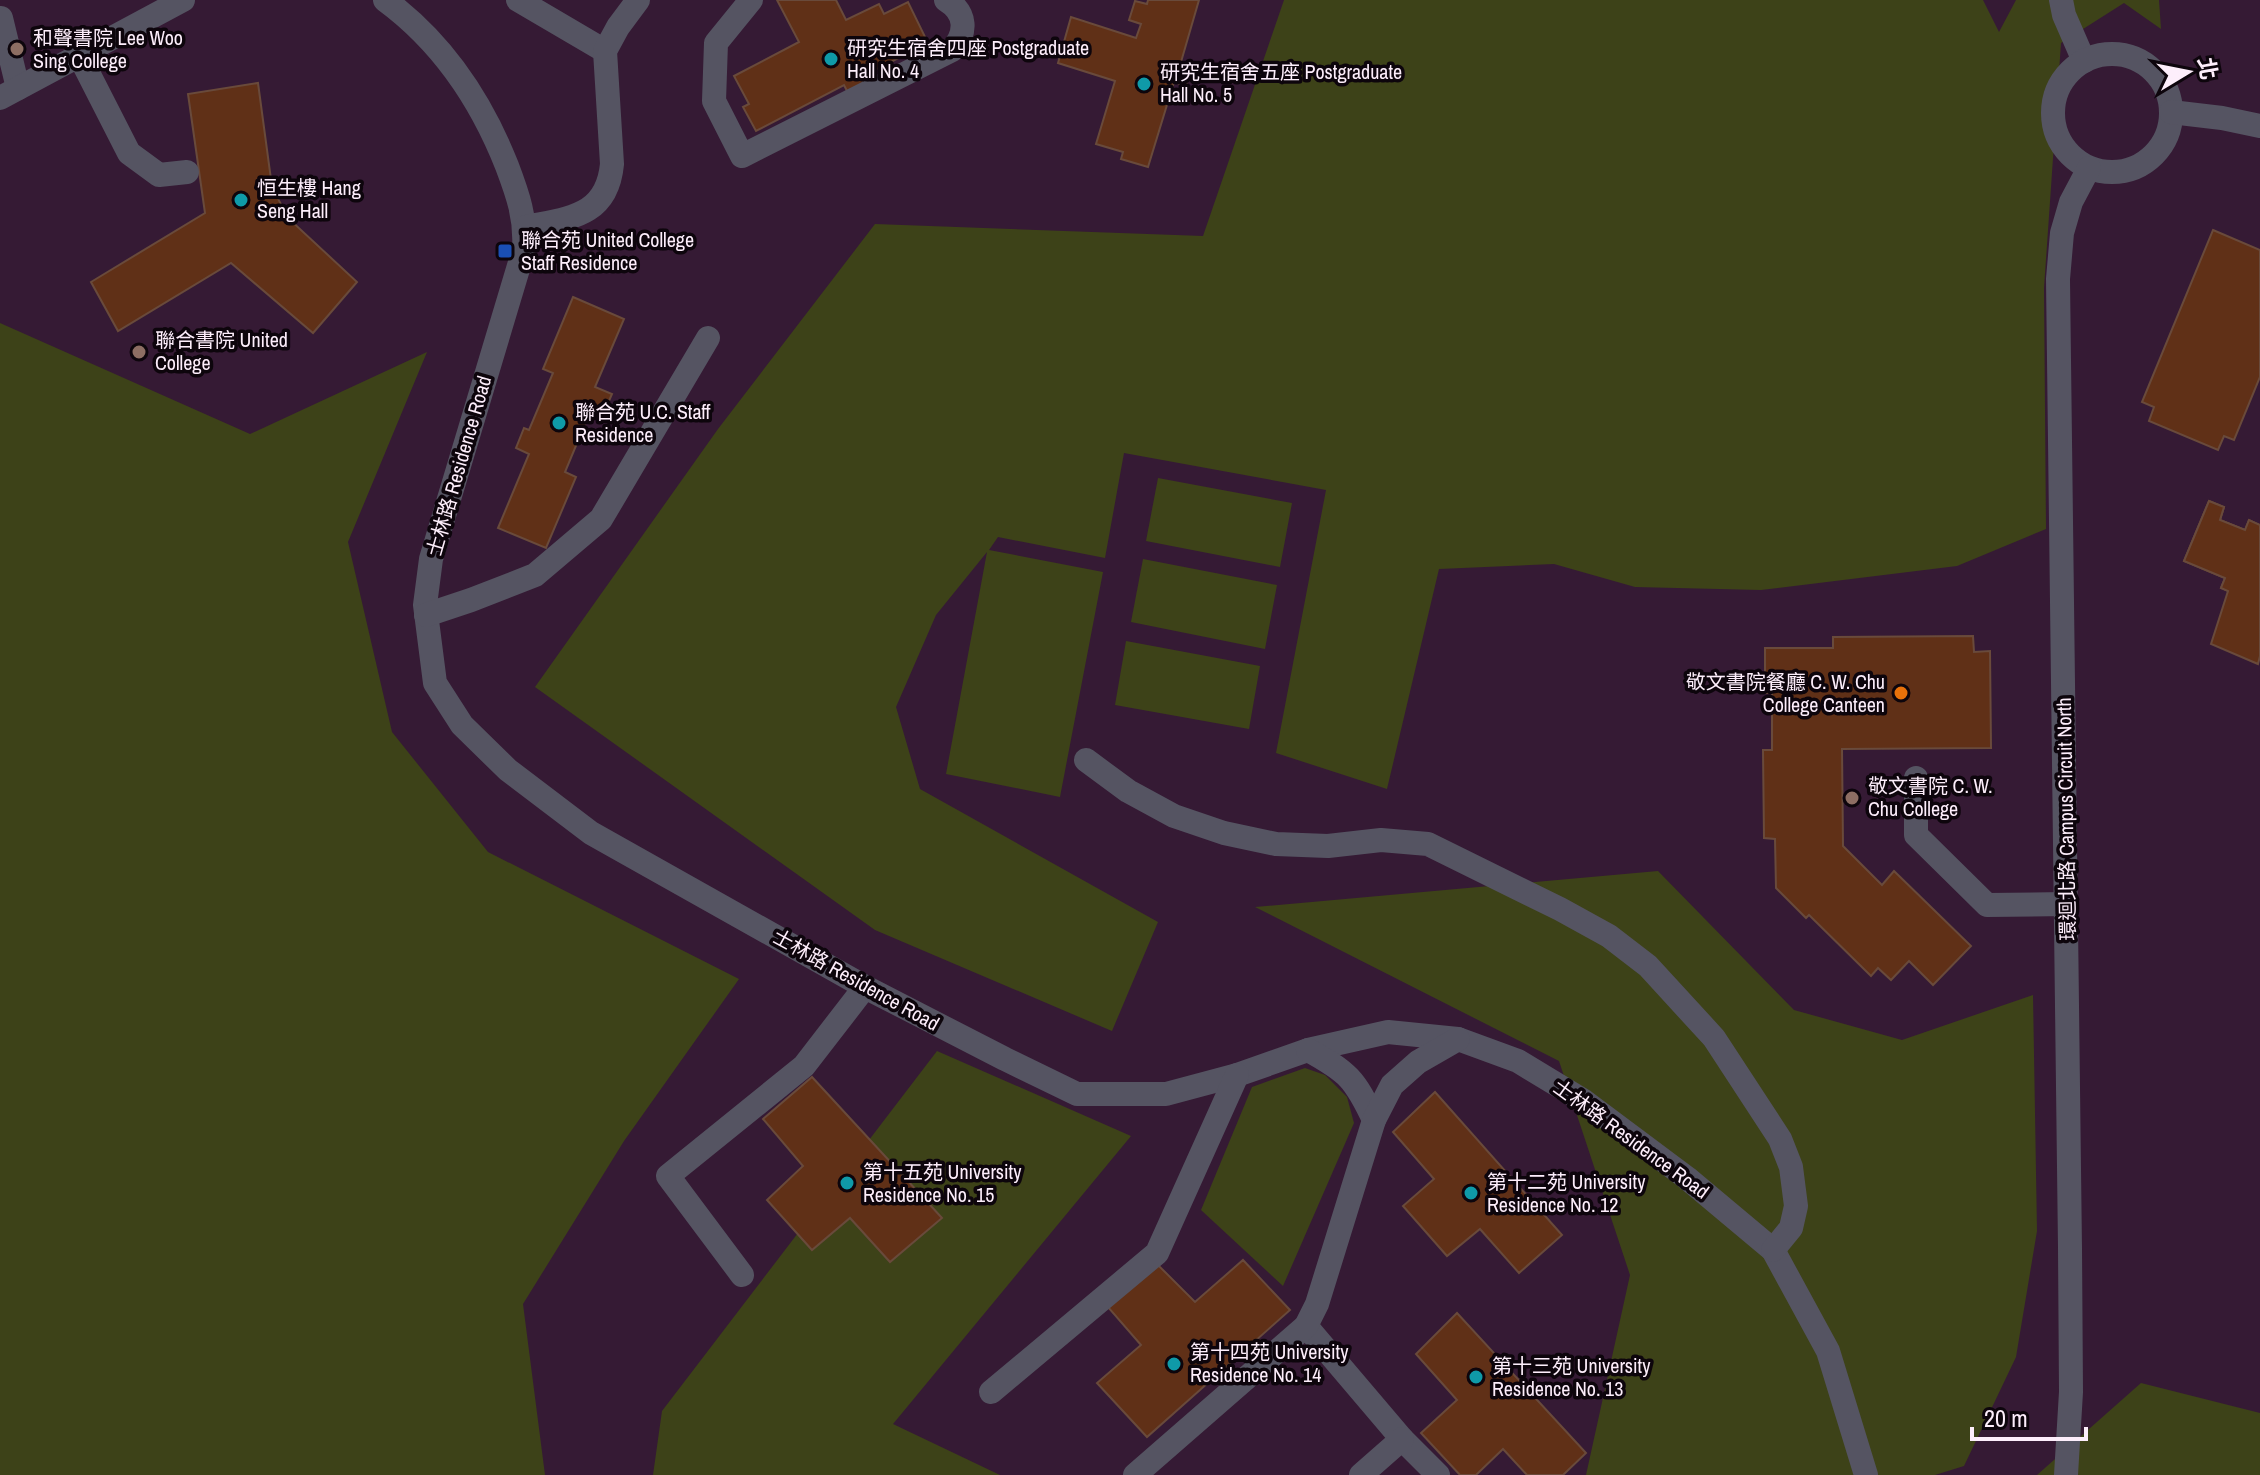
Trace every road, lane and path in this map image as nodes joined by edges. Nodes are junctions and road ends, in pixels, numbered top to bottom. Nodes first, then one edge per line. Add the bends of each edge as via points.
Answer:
1 (183, 0) edge
2 (385, 0) edge
3 (518, 0) edge
4 (638, 0) edge
5 (751, 0) edge
6 (946, 0) edge
7 (2061, 0) edge
8 (153, 7) edge
9 (1, 18) edge
10 (605, 51) junction
11 (79, 55) junction
12 (2084, 61) junction
13 (9, 93) edge
14 (2171, 112) junction
15 (2260, 126) edge
16 (2089, 168) junction
17 (187, 172) dead end
18 (526, 227) junction
19 (708, 338) dead end
20 (426, 615) junction
21 (1086, 760) dead end
22 (1916, 778) dead end
23 (2067, 904) junction
24 (865, 987) junction
25 (1458, 1039) junction
26 (1308, 1050) junction
27 (1237, 1075) junction
28 (1374, 1120) junction
29 (1773, 1250) junction
30 (742, 1275) dead end
31 (1306, 1326) junction
32 (991, 1392) dead end
33 (1402, 1439) junction
34 (1135, 1475) edge
35 (1361, 1475) edge
36 (1438, 1475) edge
37 (1866, 1475) edge
38 (2066, 1475) edge

1 - 8 street
2 - 18 street, 士林路 Residence Road via 429,38 473,96 496,140
3 - 10 street
4 - 10 street
5 - 6 street via 716,43 714,101 742,156 952,50 963,21
7 - 12 street
8 - 11 street
9 - 13 street
10 - 18 street via 612,164 606,191 598,203 574,217
11 - 13 street
11 - 17 street via 129,153 159,175
12 - 14 street via 2102,54 2141,62 2157,75
12 - 16 street via 2069,72 2053,106 2061,143
14 - 15 street
14 - 16 street via 2168,132 2145,163 2108,173
16 - 23 street, 環迴北路 Campus Circuit North via 2062,233 2058,279
18 - 20 street, 士林路 Residence Road via 524,249 431,559
19 - 20 street via 601,519 535,575
20 - 24 street, 士林路 Residence Road via 435,683 462,725 508,770 591,833
21 - 29 street via 1174,816 1224,833 1276,844 1428,844 1609,936 1648,966 1714,1038 1780,1139 1791,1167 1796,1206 1791,1228
22 - 23 street via 1916,835 1987,905
23 - 38 street, 環迴北路 Campus Circuit North via 2071,1392
24 - 27 street, 士林路 Residence Road via 1077,1094 1166,1094
24 - 30 street via 804,1066 668,1176
25 - 26 street, 士林路 Residence Road via 1388,1032
25 - 28 street via 1418,1062 1392,1085
25 - 29 street, 士林路 Residence Road via 1518,1061 1584,1101
26 - 27 street, 士林路 Residence Road
26 - 28 street via 1339,1067 1360,1090
27 - 32 street via 1157,1253
28 - 31 street
29 - 37 street, 士林路 Residence Road via 1828,1351
31 - 33 street
31 - 34 street
33 - 35 street
33 - 36 street

